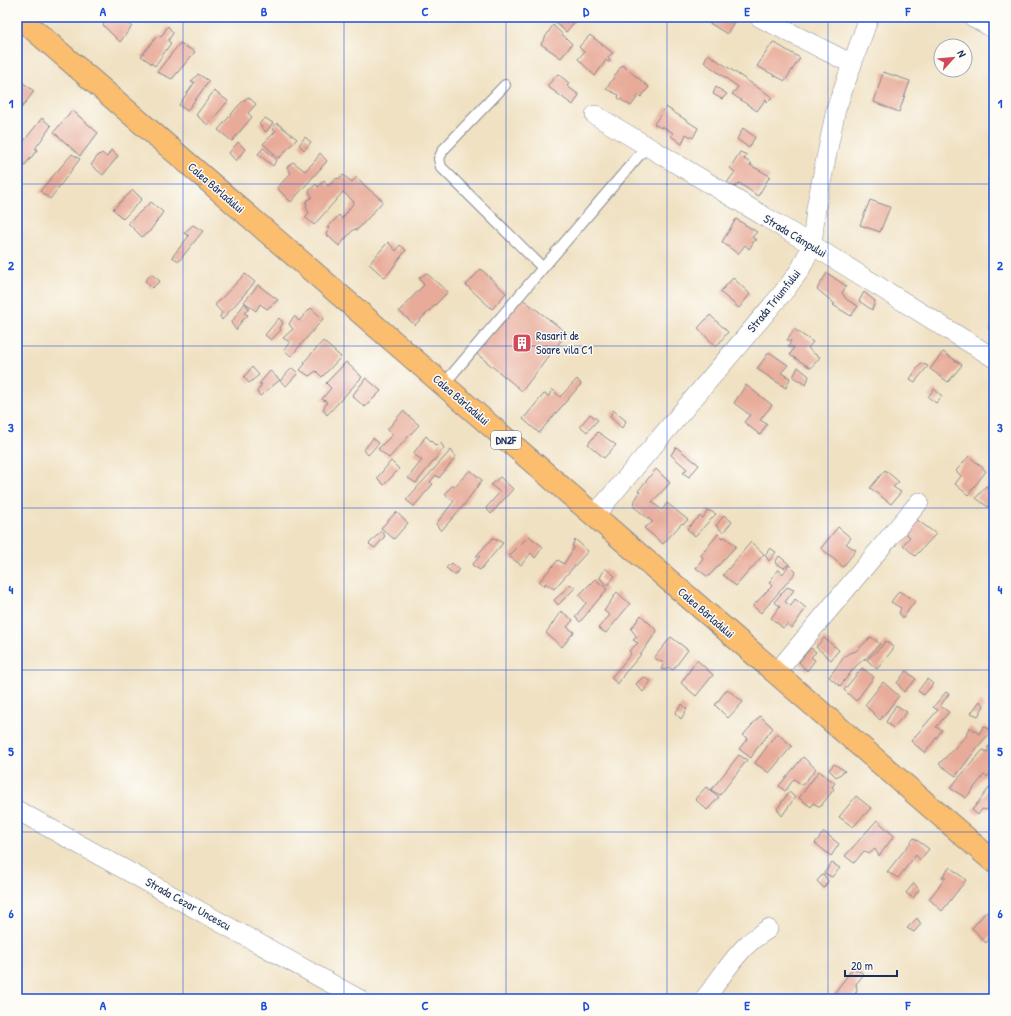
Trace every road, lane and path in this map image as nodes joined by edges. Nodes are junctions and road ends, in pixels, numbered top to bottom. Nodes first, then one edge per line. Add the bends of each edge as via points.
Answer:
1 (19, 17) edge
2 (759, 17) edge
3 (869, 17) edge
4 (973, 17) edge
5 (994, 29) edge
6 (852, 64) junction
7 (505, 85) dead end
8 (595, 115) dead end
9 (647, 146) junction
10 (812, 246) junction
11 (543, 268) junction
12 (994, 358) edge
13 (443, 385) junction
14 (919, 502) dead end
15 (594, 516) junction
16 (776, 673) junction
17 (17, 810) edge
18 (994, 862) edge
19 (768, 929) dead end
20 (359, 999) edge
21 (704, 999) edge

1 - 13 main road, Calea Bârladului / DN2F
2 - 6 street
3 - 6 street, Strada Triumfului
4 - 5 street
6 - 10 street, Strada Triumfului via 836,109 816,208
7 - 11 lane via 443,150 441,166
8 - 9 street, Strada Câmpului
9 - 10 street, Strada Câmpului
9 - 11 lane
10 - 12 street, Strada Câmpului
10 - 15 street, Strada Triumfului via 800,270 786,289
11 - 13 lane
13 - 15 main road, Calea Bârladului / DN2F
14 - 16 street
15 - 16 main road, Calea Bârladului / DN2F
16 - 18 main road, Calea Bârladului / DN2F
17 - 20 street, Strada Cezar Uncescu
19 - 21 street via 737,955

